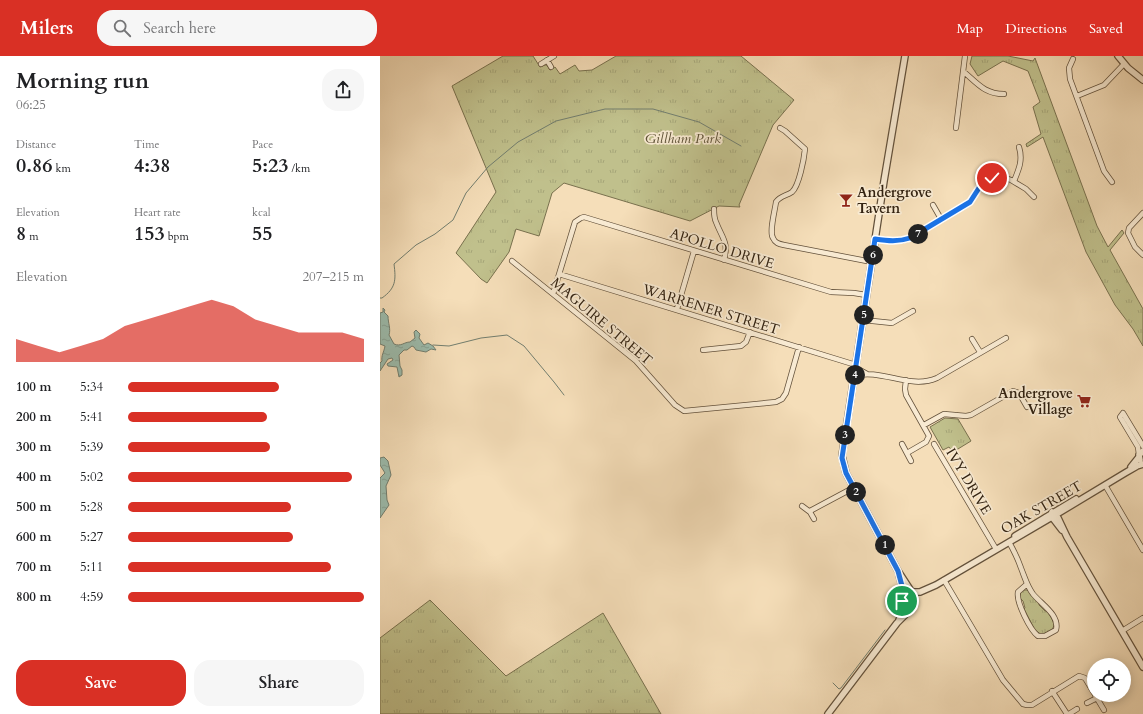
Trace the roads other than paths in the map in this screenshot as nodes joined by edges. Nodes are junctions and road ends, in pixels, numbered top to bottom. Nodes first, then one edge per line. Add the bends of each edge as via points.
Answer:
1 (554, 56) edge
2 (905, 56) edge
3 (965, 56) edge
4 (1118, 56) edge
5 (1073, 59) dead end
6 (548, 60) junction
7 (541, 64) dead end
8 (1124, 64) junction
9 (552, 67) dead end
10 (964, 72) junction
11 (1143, 80) edge
12 (1004, 94) dead end
13 (1077, 96) junction
14 (780, 128) dead end
15 (956, 128) dead end
16 (1018, 147) dead end
17 (1014, 181) junction
18 (1112, 182) dead end
19 (1034, 197) dead end
20 (933, 205) dead end
21 (714, 209) dead end
22 (577, 213) dead end
23 (1143, 213) edge
24 (580, 218) junction
25 (941, 219) junction
26 (875, 239) junction
27 (694, 251) junction
28 (1143, 255) edge
29 (724, 260) junction
30 (512, 261) dead end
31 (872, 262) junction
32 (559, 274) junction
33 (553, 294) junction
34 (866, 295) junction
35 (677, 309) junction
36 (913, 311) dead end
37 (863, 320) junction
38 (750, 332) junction
39 (1006, 338) dead end
40 (972, 339) dead end
41 (799, 347) junction
42 (703, 350) dead end
43 (980, 352) junction
44 (856, 366) junction
45 (867, 374) junction
46 (854, 376) junction
47 (906, 380) junction
48 (1027, 407) dead end
49 (924, 425) junction
50 (902, 444) dead end
51 (934, 444) dead end
52 (1143, 446) edge
53 (907, 453) junction
54 (1140, 454) edge
55 (912, 460) dead end
56 (1143, 464) edge
57 (1125, 473) junction
58 (1102, 486) junction
59 (854, 488) junction
60 (802, 506) dead end
61 (810, 512) junction
62 (1054, 515) junction
63 (814, 519) dead end
64 (1009, 541) junction
65 (1141, 542) edge
66 (996, 549) junction
67 (1143, 550) edge
68 (898, 571) junction
69 (944, 580) junction
70 (1027, 584) junction
71 (936, 585) junction
72 (912, 592) junction
73 (901, 598) junction
74 (912, 601) junction
75 (1143, 618) edge
76 (897, 624) junction
77 (1122, 630) junction
78 (1143, 668) edge
79 (1087, 681) edge
80 (1052, 691) junction
81 (1099, 702) edge
82 (1077, 709) dead end
83 (1104, 710) dead end
84 (828, 714) edge
85 (1068, 714) edge

1 - 6 street
2 - 26 street
3 - 10 street
4 - 8 street
5 - 13 street via 1069,72
6 - 7 street
6 - 9 street
8 - 11 street
8 - 13 street via 1104,85
10 - 12 street via 986,90 994,94
10 - 15 street
13 - 18 street via 1104,171
14 - 31 street via 805,149 795,189 778,198 776,202 772,238 784,245
16 - 17 street via 1021,160
17 - 19 street
17 - 25 street via 1004,177 992,178 979,188 970,202
20 - 25 street
21 - 29 street via 716,224 726,243
22 - 24 street
23 - 28 street via 1128,233 1135,247
24 - 27 street, APOLLO DRIVE via 592,219
24 - 32 street via 575,222
25 - 26 street via 910,238 900,241
26 - 31 street
27 - 29 street, APOLLO DRIVE
27 - 35 street
29 - 34 street, APOLLO DRIVE via 831,292
30 - 33 street, MAGUIRE STREET
31 - 34 street
32 - 33 street
32 - 35 street, WARRENER STREET
33 - 41 street, MAGUIRE STREET via 636,362 675,405 684,411 779,401 786,393
34 - 37 street
35 - 38 street, WARRENER STREET
36 - 37 street via 892,323
37 - 44 street
38 - 41 street, WARRENER STREET
38 - 42 street via 746,342 741,346
39 - 43 street
40 - 43 street
41 - 44 street, WARRENER STREET
43 - 47 street via 932,380
44 - 45 street, WARRENER STREET
44 - 46 street
45 - 46 street
45 - 47 street
46 - 59 street via 842,454 844,470
47 - 49 street via 906,395
48 - 49 street via 1019,393 1013,391 971,415 945,413
49 - 53 street via 928,434 927,440
50 - 53 street
51 - 66 street, IVY DRIVE
52 - 54 street via 1121,415
53 - 55 street
54 - 56 street via 1140,461
54 - 57 street, OAK STREET
56 - 57 street, OAK STREET
57 - 58 street, OAK STREET
58 - 62 street, OAK STREET
58 - 65 street
59 - 61 street
59 - 68 street
60 - 61 street
61 - 63 street
62 - 64 street, OAK STREET
62 - 77 street
64 - 66 street, OAK STREET
64 - 70 street
65 - 67 street
66 - 69 street, OAK STREET
68 - 72 street
68 - 73 street via 902,586
69 - 71 street, OAK STREET
69 - 80 street via 1003,680 1021,703 1032,704
70 - 70 street via 1056,622 1055,631 1045,636 1035,633 1019,600 1018,592
71 - 72 street, OAK STREET
71 - 74 street, OAK STREET
72 - 73 street via 905,590
72 - 74 street
73 - 74 street via 907,603
73 - 76 street via 902,611
74 - 76 street via 906,614
75 - 77 street
76 - 84 street
77 - 78 street
79 - 80 street via 1080,676 1076,677
80 - 85 street
81 - 83 street
82 - 85 street

